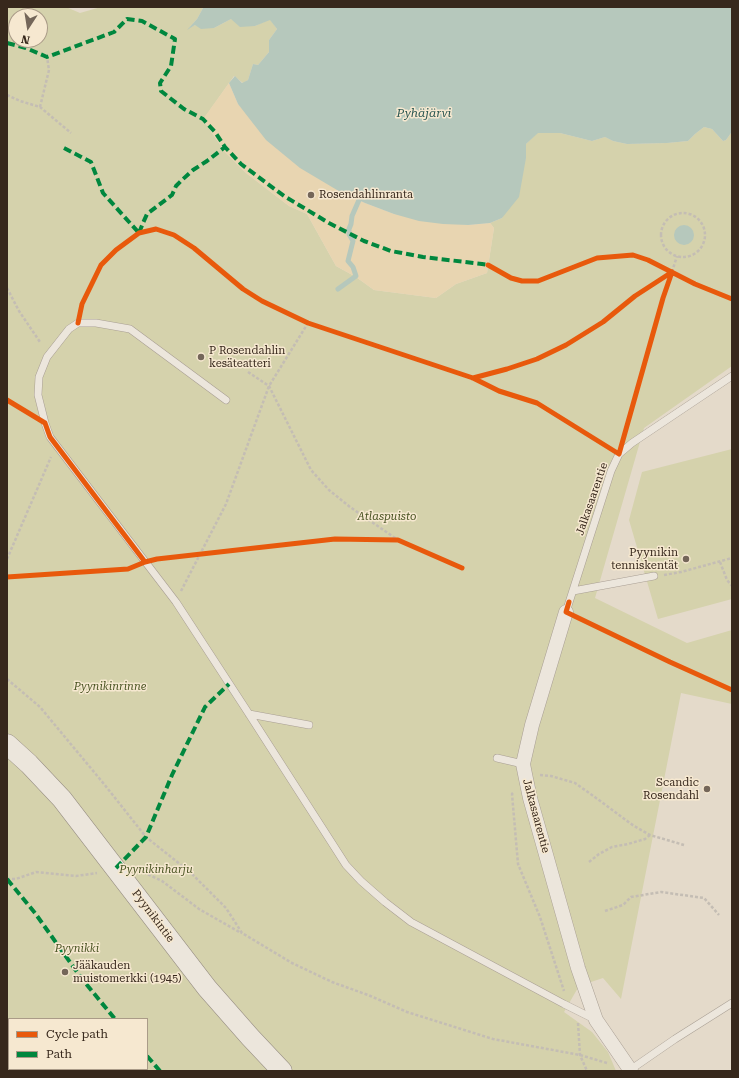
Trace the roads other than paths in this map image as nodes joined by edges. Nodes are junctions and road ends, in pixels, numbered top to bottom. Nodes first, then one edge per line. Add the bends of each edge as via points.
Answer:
1 (732, 376) edge
2 (226, 400) dead end
3 (654, 576) road end
4 (573, 591) junction
5 (566, 612) joint
6 (249, 714) junction
7 (309, 725) dead end
8 (7, 744) edge
9 (497, 758) dead end
10 (524, 769) junction
11 (732, 1003) edge
12 (596, 1020) junction
13 (631, 1070) edge
14 (282, 1071) edge

1 - 4 lane, Jalkasaarentie via 619,454 611,471
2 - 6 lane via 130,329 96,323 78,323 69,330 47,357 39,377 38,395 50,437 176,602
3 - 4 lane
4 - 5 lane, Jalkasaarentie
5 - 10 street, Jalkasaarentie via 532,725
6 - 7 lane
6 - 12 lane via 346,865 361,881 411,922
8 - 14 street, Pyynikintie via 62,799 208,988
9 - 10 lane
10 - 12 street, Jalkasaarentie via 578,968
11 - 13 lane
12 - 13 street, Jalkasaarentie

